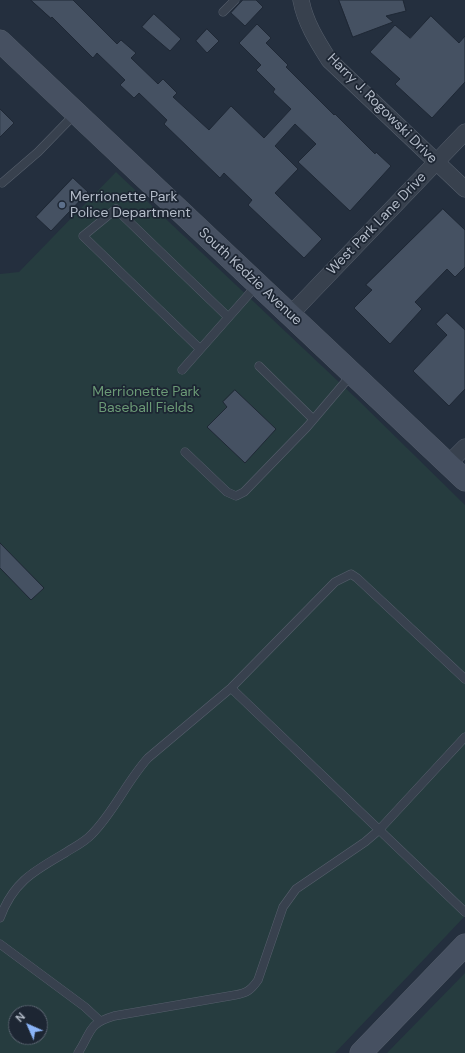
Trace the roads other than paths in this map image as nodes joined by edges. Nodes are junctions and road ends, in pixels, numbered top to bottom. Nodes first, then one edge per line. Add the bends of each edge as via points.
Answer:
1 (235, 0) edge
2 (302, 0) edge
3 (223, 12) dead end
4 (1, 45) edge
5 (76, 113) junction
6 (465, 132) edge
7 (436, 162) junction
8 (2, 183) dead end
9 (465, 189) edge
10 (257, 284) junction
11 (290, 315) junction
12 (228, 317) junction
13 (200, 349) junction
14 (259, 366) dead end
15 (182, 370) dead end
16 (352, 374) junction
17 (313, 419) junction
18 (465, 447) edge
19 (185, 452) dead end
20 (448, 464) junction
21 (465, 480) edge
22 (465, 680) edge
23 (231, 688) junction
24 (465, 737) edge
25 (379, 830) junction
26 (465, 912) edge
27 (0, 918) edge
28 (0, 944) edge
29 (465, 945) edge
30 (99, 1020) junction
31 (78, 1053) edge
32 (361, 1053) edge

1 - 3 lane
2 - 7 street, Harry J. Rogowski Drive via 303,10 314,36 329,60
4 - 5 main road, South Kedzie Avenue
5 - 8 lane via 38,152
5 - 10 main road, South Kedzie Avenue
6 - 7 street, West Park Lane Drive
7 - 9 street, Harry J. Rogowski Drive
7 - 11 street, West Park Lane Drive
10 - 11 main road, South Kedzie Avenue
10 - 12 lane
11 - 16 main road, South Kedzie Avenue
12 - 13 lane
12 - 13 lane via 116,208 83,236
13 - 15 lane
14 - 17 lane
16 - 17 lane
16 - 20 main road, South Kedzie Avenue
17 - 19 lane via 244,492 236,496 227,492
18 - 20 street
20 - 21 main road, South Kedzie Avenue
22 - 23 lane via 351,574 335,582
23 - 25 lane
23 - 27 lane via 148,758 91,835 26,876 14,891
24 - 25 lane
25 - 26 lane
25 - 30 lane via 309,879 288,898 282,907 258,980 252,989 240,994
28 - 30 lane
29 - 32 main road
30 - 31 lane via 91,1028

